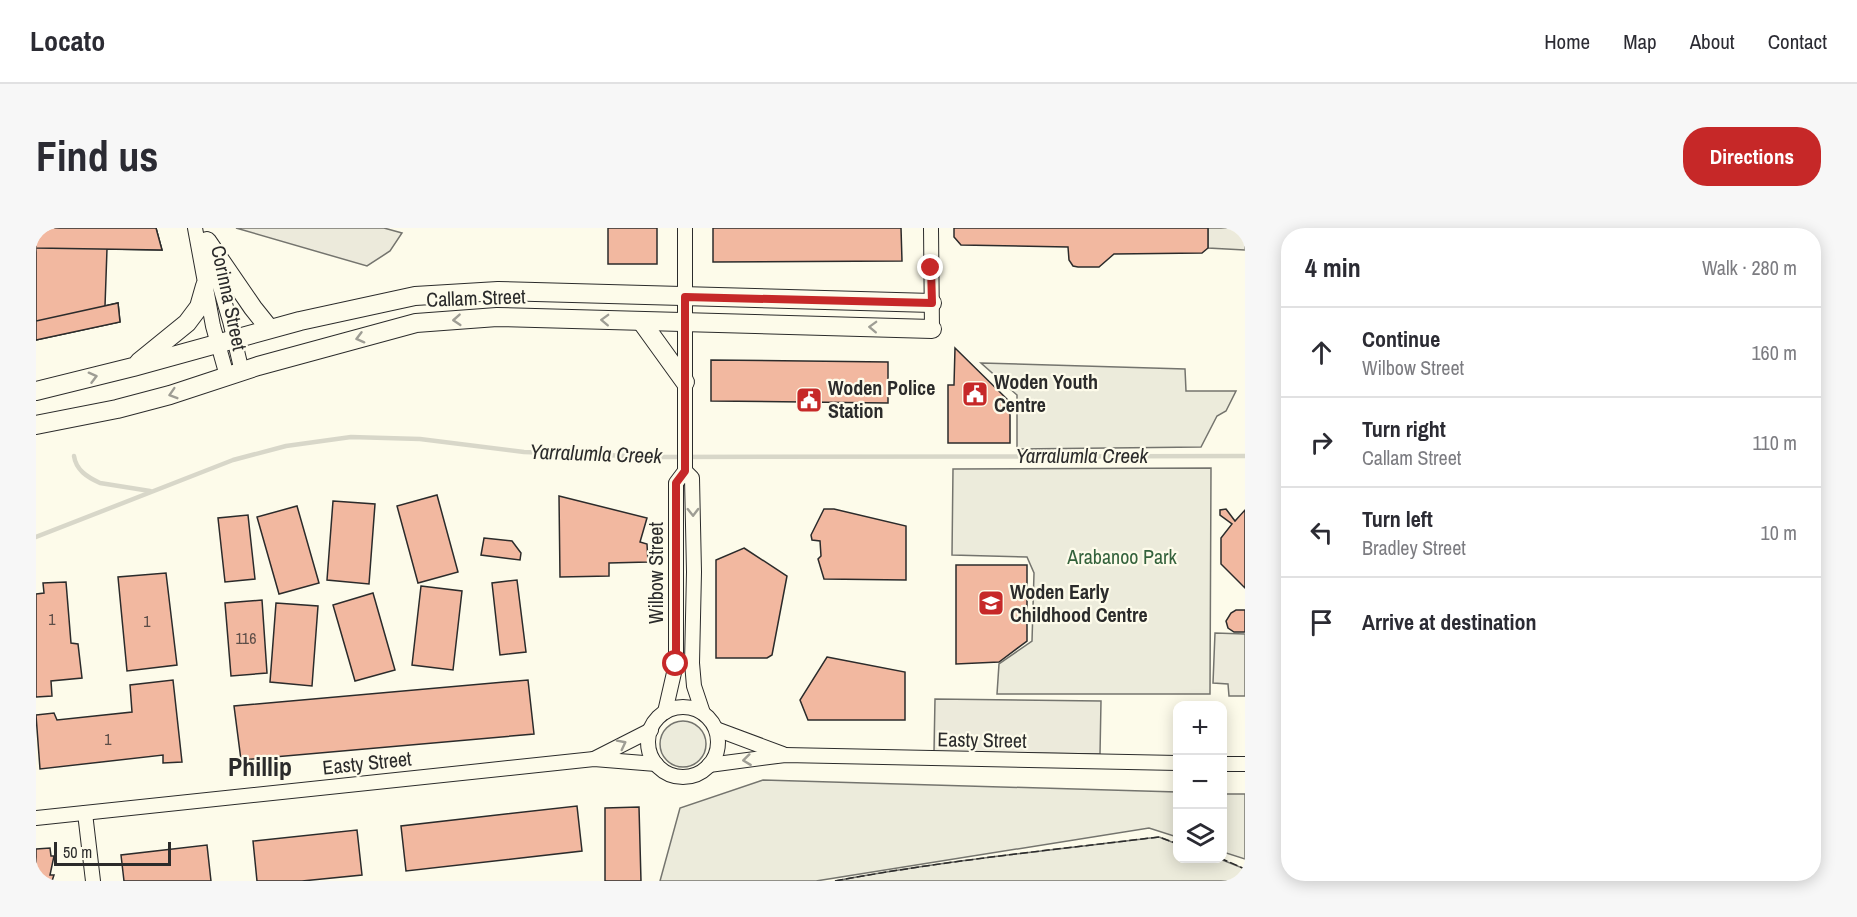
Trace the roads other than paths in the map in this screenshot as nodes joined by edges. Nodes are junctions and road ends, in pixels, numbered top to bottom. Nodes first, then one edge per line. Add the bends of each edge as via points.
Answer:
1 (685, 228) edge
2 (931, 228) edge
3 (201, 232) edge
4 (205, 286) junction
5 (685, 297) junction
6 (932, 303) junction
7 (641, 321) junction
8 (685, 322) junction
9 (269, 328) junction
10 (932, 329) joint
11 (225, 340) junction
12 (133, 367) junction
13 (235, 374) junction
14 (685, 382) junction
15 (36, 391) edge
16 (36, 425) edge
17 (685, 471) junction
18 (665, 712) junction
19 (703, 713) junction
20 (716, 729) junction
21 (651, 730) junction
22 (785, 755) junction
23 (594, 759) junction
24 (1173, 763) edge
25 (656, 764) junction
26 (1227, 764) edge
27 (1245, 764) edge
28 (709, 765) junction
29 (85, 813) junction
30 (36, 818) edge
31 (93, 881) edge

1 - 5 street, Wilbow Street
2 - 6 street
3 - 4 street, Corinna Street
3 - 9 street
3 - 11 street, Corinna Street
4 - 11 street, Corinna Street
4 - 12 street via 199,307 187,323
5 - 6 street, Callam Street
5 - 8 street, Wilbow Street
5 - 9 street, Callam Street via 498,291 415,296
6 - 10 street
7 - 8 street, Callam Street
7 -> 13 street, Callam Street via 497,317 416,322
7 - 14 street
10 -> 8 street, Callam Street
8 - 14 street, Wilbow Street
9 - 11 street, Callam Street
11 - 12 street, Callam Street
11 - 13 street, Corinna Street
15 -> 12 street, Callam Street
13 -> 16 street, Callam Street via 171,395
14 - 17 street, Wilbow Street
17 - 18 street, Wilbow Street via 676,483 676,664
17 -> 19 street, Wilbow Street via 692,478 692,663
18 - 19 street via 684,707
18 - 21 street
19 - 20 street
20 - 22 street, Easty Street
20 - 28 street via 717,748
23 -> 21 street, Easty Street
21 - 25 street via 649,748
22 - 24 street, Easty Street
22 -> 28 street, Easty Street
23 - 25 street, Easty Street
23 - 29 street, Easty Street
25 - 28 street via 665,772 689,777
26 - 27 street
29 - 30 street, Easty Street
29 - 31 street

